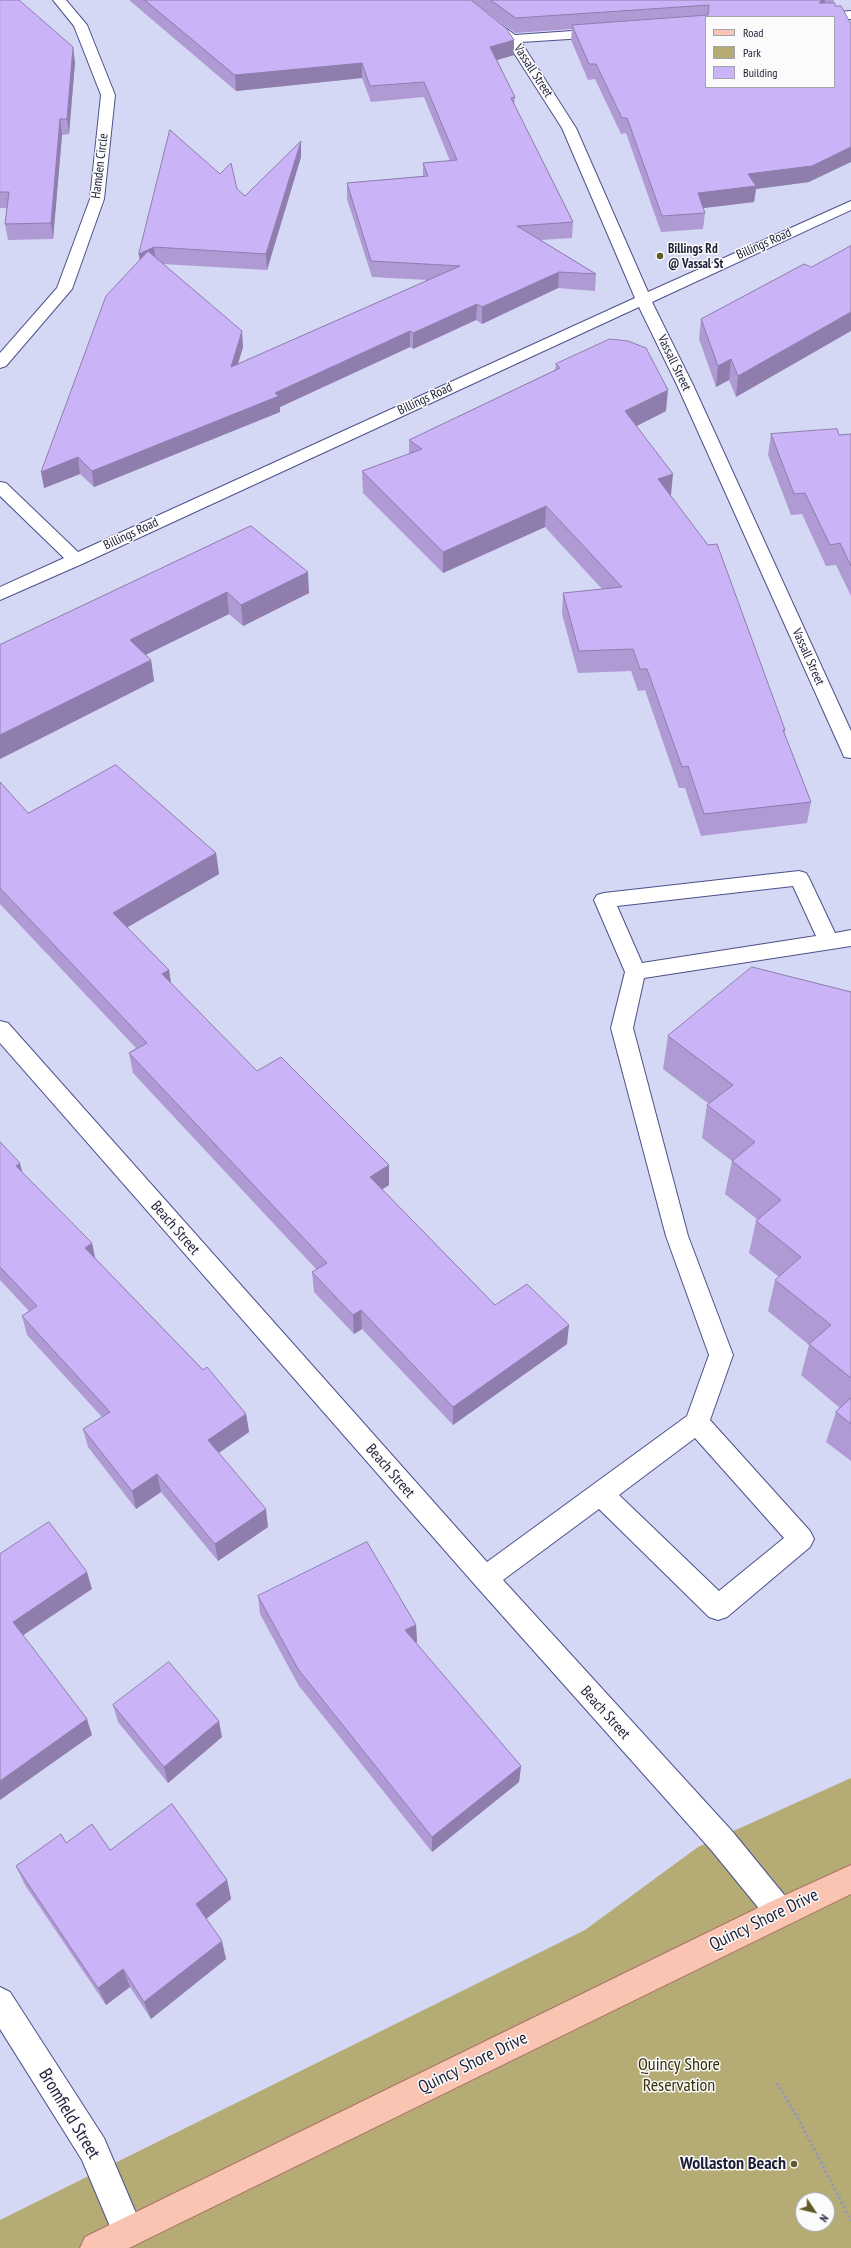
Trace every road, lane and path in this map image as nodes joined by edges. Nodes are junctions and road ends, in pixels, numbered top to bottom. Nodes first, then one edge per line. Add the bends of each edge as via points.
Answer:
1 (59, 0) edge
2 (460, 0) edge
3 (851, 15) edge
4 (835, 16) edge
5 (613, 32) edge
6 (512, 39) junction
7 (851, 204) edge
8 (643, 299) junction
9 (0, 363) edge
10 (0, 487) edge
11 (76, 560) junction
12 (0, 594) edge
13 (851, 752) edge
14 (851, 938) edge
15 (828, 940) junction
16 (635, 972) junction
17 (0, 1029) edge
18 (698, 1423) junction
19 (601, 1494) junction
20 (484, 1578) junction
21 (851, 1879) edge
22 (780, 1912) junction
23 (0, 2002) edge
24 (777, 2083) dead end
25 (851, 2221) edge
26 (128, 2232) junction
27 (96, 2248) edge

1 - 9 street, Hamden Circle via 80,25 108,96 97,199 64,289
2 - 6 street, Vassall Street
3 - 4 street
5 - 6 street
6 - 8 street, Vassall Street via 569,128
7 - 8 street, Billings Road
8 - 11 street, Billings Road
8 - 13 street, Vassall Street via 688,392
10 - 11 street
11 - 12 street, Billings Road
14 - 15 street
15 - 16 street
15 - 16 street via 799,878 604,900
16 - 18 street via 622,1028 677,1236 721,1355
17 - 20 street, Beach Street
18 - 19 street
18 - 19 street via 802,1539 718,1608
19 - 20 street
20 - 22 street, Beach Street via 713,1831
21 - 22 main road, Quincy Shore Drive
22 - 26 main road, Quincy Shore Drive
23 - 26 street, Bromfield Street via 93,2149
24 - 25 path via 803,2127
26 - 27 main road, Quincy Shore Drive

